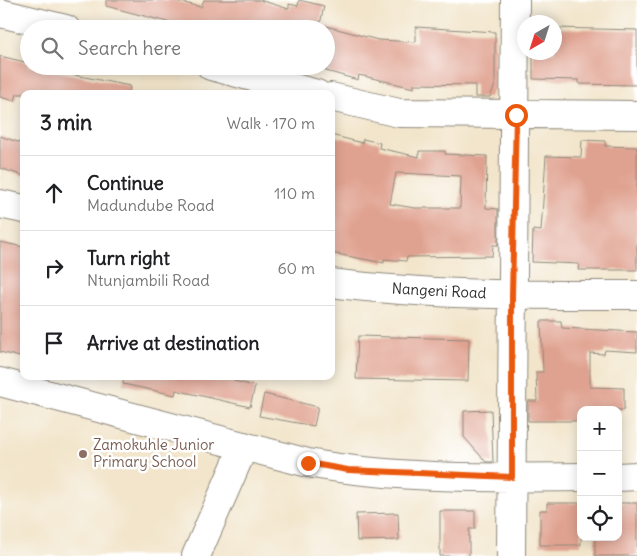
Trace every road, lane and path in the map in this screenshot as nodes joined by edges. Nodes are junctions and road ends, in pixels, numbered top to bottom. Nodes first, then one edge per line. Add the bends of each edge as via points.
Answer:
1 (515, 0) edge
2 (30, 9) edge
3 (0, 13) edge
4 (50, 20) edge
5 (245, 75) edge
6 (302, 90) edge
7 (335, 98) edge
8 (516, 115) junction
9 (637, 115) edge
10 (0, 204) edge
11 (20, 209) edge
12 (335, 284) edge
13 (512, 295) junction
14 (637, 295) edge
15 (0, 382) edge
16 (244, 446) junction
17 (622, 476) edge
18 (637, 476) edge
19 (512, 477) junction
20 (577, 477) edge
21 (196, 556) edge
22 (511, 556) edge

1 - 8 street
2 - 3 street
2 - 4 street
5 - 6 street
7 - 8 street via 399,112
8 - 9 street
8 - 13 street
10 - 11 street
12 - 13 street, Nangeni Road
13 - 14 street, Nangeni Road
13 - 19 street
15 - 16 street
16 - 19 street via 348,470
16 - 21 street
17 - 18 street
19 - 20 street
19 - 22 street

